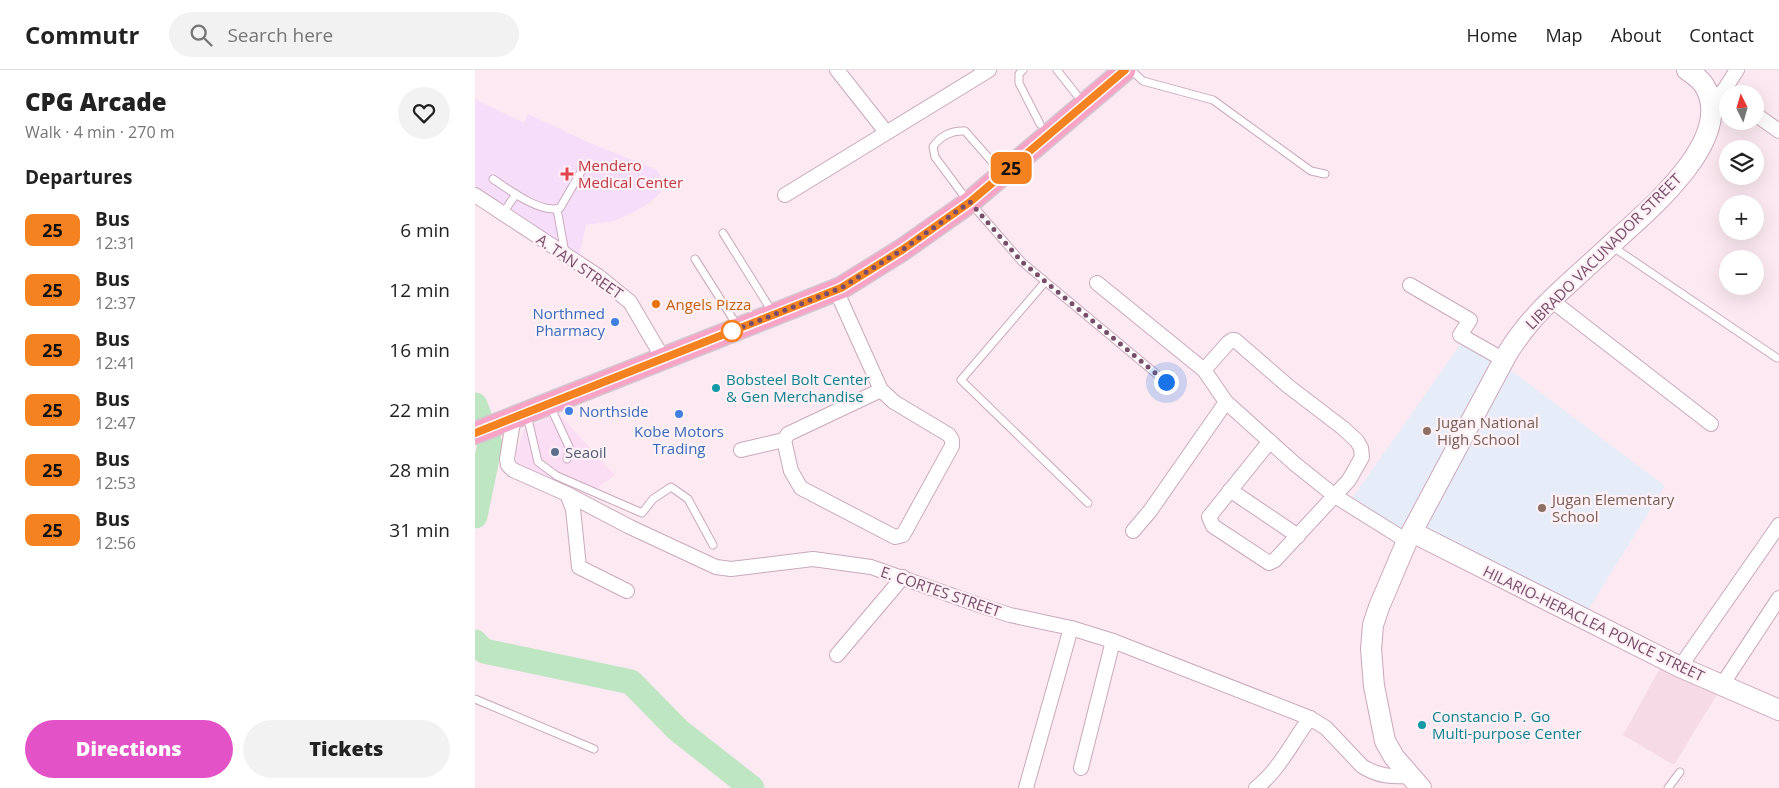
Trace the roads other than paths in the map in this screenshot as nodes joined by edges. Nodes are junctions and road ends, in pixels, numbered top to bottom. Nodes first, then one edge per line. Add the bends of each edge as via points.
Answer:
1 (837, 70) edge
2 (989, 70) edge
3 (1023, 70) edge
4 (1057, 70) edge
5 (1105, 70) edge
6 (1125, 70) edge
7 (1131, 70) edge
8 (1687, 70) edge
9 (1737, 70) edge
10 (1728, 85) edge
11 (1076, 94) junction
12 (1719, 95) edge
13 (1719, 100) edge
14 (1764, 120) edge
15 (1041, 124) junction
16 (1779, 131) edge
17 (886, 132) junction
18 (995, 164) junction
19 (582, 170) dead end
20 (1325, 174) dead end
21 (493, 179) dead end
22 (475, 194) edge
23 (516, 194) junction
24 (785, 195) dead end
25 (965, 197) junction
26 (557, 209) junction
27 (503, 213) junction
28 (723, 233) dead end
29 (1611, 245) junction
30 (566, 255) junction
31 (695, 259) dead end
32 (1045, 282) junction
33 (1097, 283) dead end
34 (1410, 285) dead end
35 (836, 290) junction
36 (1551, 300) junction
37 (769, 304) junction
38 (733, 318) junction
39 (659, 353) junction
40 (1777, 358) dead end
41 (1504, 360) junction
42 (1204, 370) junction
43 (1166, 382) dead end
44 (881, 390) junction
45 (1226, 402) junction
46 (548, 403) junction
47 (520, 414) junction
48 (1711, 424) dead end
49 (481, 425) edge
50 (784, 440) junction
51 (1270, 442) junction
52 (741, 450) dead end
53 (567, 458) dead end
54 (544, 465) junction
55 (553, 466) dead end
56 (1231, 490) junction
57 (567, 494) junction
58 (1335, 496) junction
59 (1087, 503) dead end
60 (1779, 525) edge
61 (1133, 530) dead end
62 (1298, 536) junction
63 (1410, 536) junction
64 (713, 545) dead end
65 (903, 577) junction
66 (627, 591) dead end
67 (1779, 598) edge
68 (1071, 628) junction
69 (1113, 642) junction
70 (837, 655) dead end
71 (1679, 667) junction
72 (1722, 685) junction
73 (475, 699) edge
74 (1779, 710) edge
75 (1310, 718) junction
76 (594, 749) dead end
77 (1081, 768) dead end
78 (1680, 772) dead end
79 (1402, 782) edge
80 (1026, 788) edge
81 (1256, 788) edge
82 (1668, 788) edge

1 - 17 street
2 - 17 street
3 - 15 lane via 1019,74 1019,83
4 - 11 lane
5 - 11 main road
6 - 25 main road
7 - 20 lane via 1143,82 1213,100 1311,170
8 - 12 street, LIBRADO VACUNADOR STREET
9 - 10 street
11 - 15 main road
13 - 29 street, LIBRADO VACUNADOR STREET via 1693,161 1654,205
14 - 16 street
15 - 18 main road
17 - 24 street
18 - 25 main road
18 - 25 lane via 965,132 956,131 937,141 933,147 935,156
19 - 26 lane
21 - 23 lane
22 - 27 street, A. TAN STREET
23 - 26 lane via 547,210
23 - 27 lane
25 - 32 lane via 1022,262
25 - 35 main road via 902,250
25 - 37 main road via 854,268
26 - 30 lane
27 - 30 street, A. TAN STREET
28 - 37 lane
29 - 36 street, LIBRADO VACUNADOR STREET
29 - 40 lane
30 - 39 street, A. TAN STREET via 630,302
31 - 38 lane
32 - 43 lane
32 - 59 lane via 961,380
33 - 42 street
34 - 41 street via 1470,320 1461,335
35 - 39 main road
35 - 44 street
36 - 41 street, LIBRADO VACUNADOR STREET via 1519,335
36 - 48 street
37 - 38 main road
38 - 39 main road
39 - 46 main road
39 - 49 main road
41 - 63 street, LIBRADO VACUNADOR STREET
42 - 45 street
42 - 58 street via 1228,343 1235,340 1357,441 1362,457
44 - 50 street via 788,434
44 - 50 street via 952,440 952,446 903,535 895,537 801,488 791,471
45 - 51 street
45 - 61 street
46 - 47 main road
46 - 53 lane via 570,449
47 - 49 main road
47 - 54 lane via 539,462
47 - 57 street, E. CORTES STREET via 508,453 508,465
50 - 52 street
51 - 56 street
51 - 58 street
54 - 55 lane
54 - 64 lane via 557,476 642,513 653,499 671,487 688,499
56 - 62 street
56 - 62 street via 1209,517 1213,526 1269,563
57 - 65 street, E. CORTES STREET via 716,567 731,569 813,559 871,567
57 - 66 street via 573,509 579,567
58 - 62 street
58 - 63 street
60 - 71 street
63 - 71 street, HILARIO-HERACLEA PONCE STREET
63 - 79 street, LIBRADO VACUNADOR STREET via 1379,607 1373,625 1371,650 1374,686 1385,741
65 - 68 street, E. CORTES STREET via 986,608
65 - 70 street
67 - 72 street
68 - 69 street, E. CORTES STREET
68 - 80 street
69 - 75 street, E. CORTES STREET
69 - 77 street
71 - 72 street, HILARIO-HERACLEA PONCE STREET
72 - 74 street, HILARIO-HERACLEA PONCE STREET
73 - 76 lane
75 - 79 street, E. CORTES STREET via 1326,728 1362,766
75 - 81 street via 1279,765
78 - 82 lane

